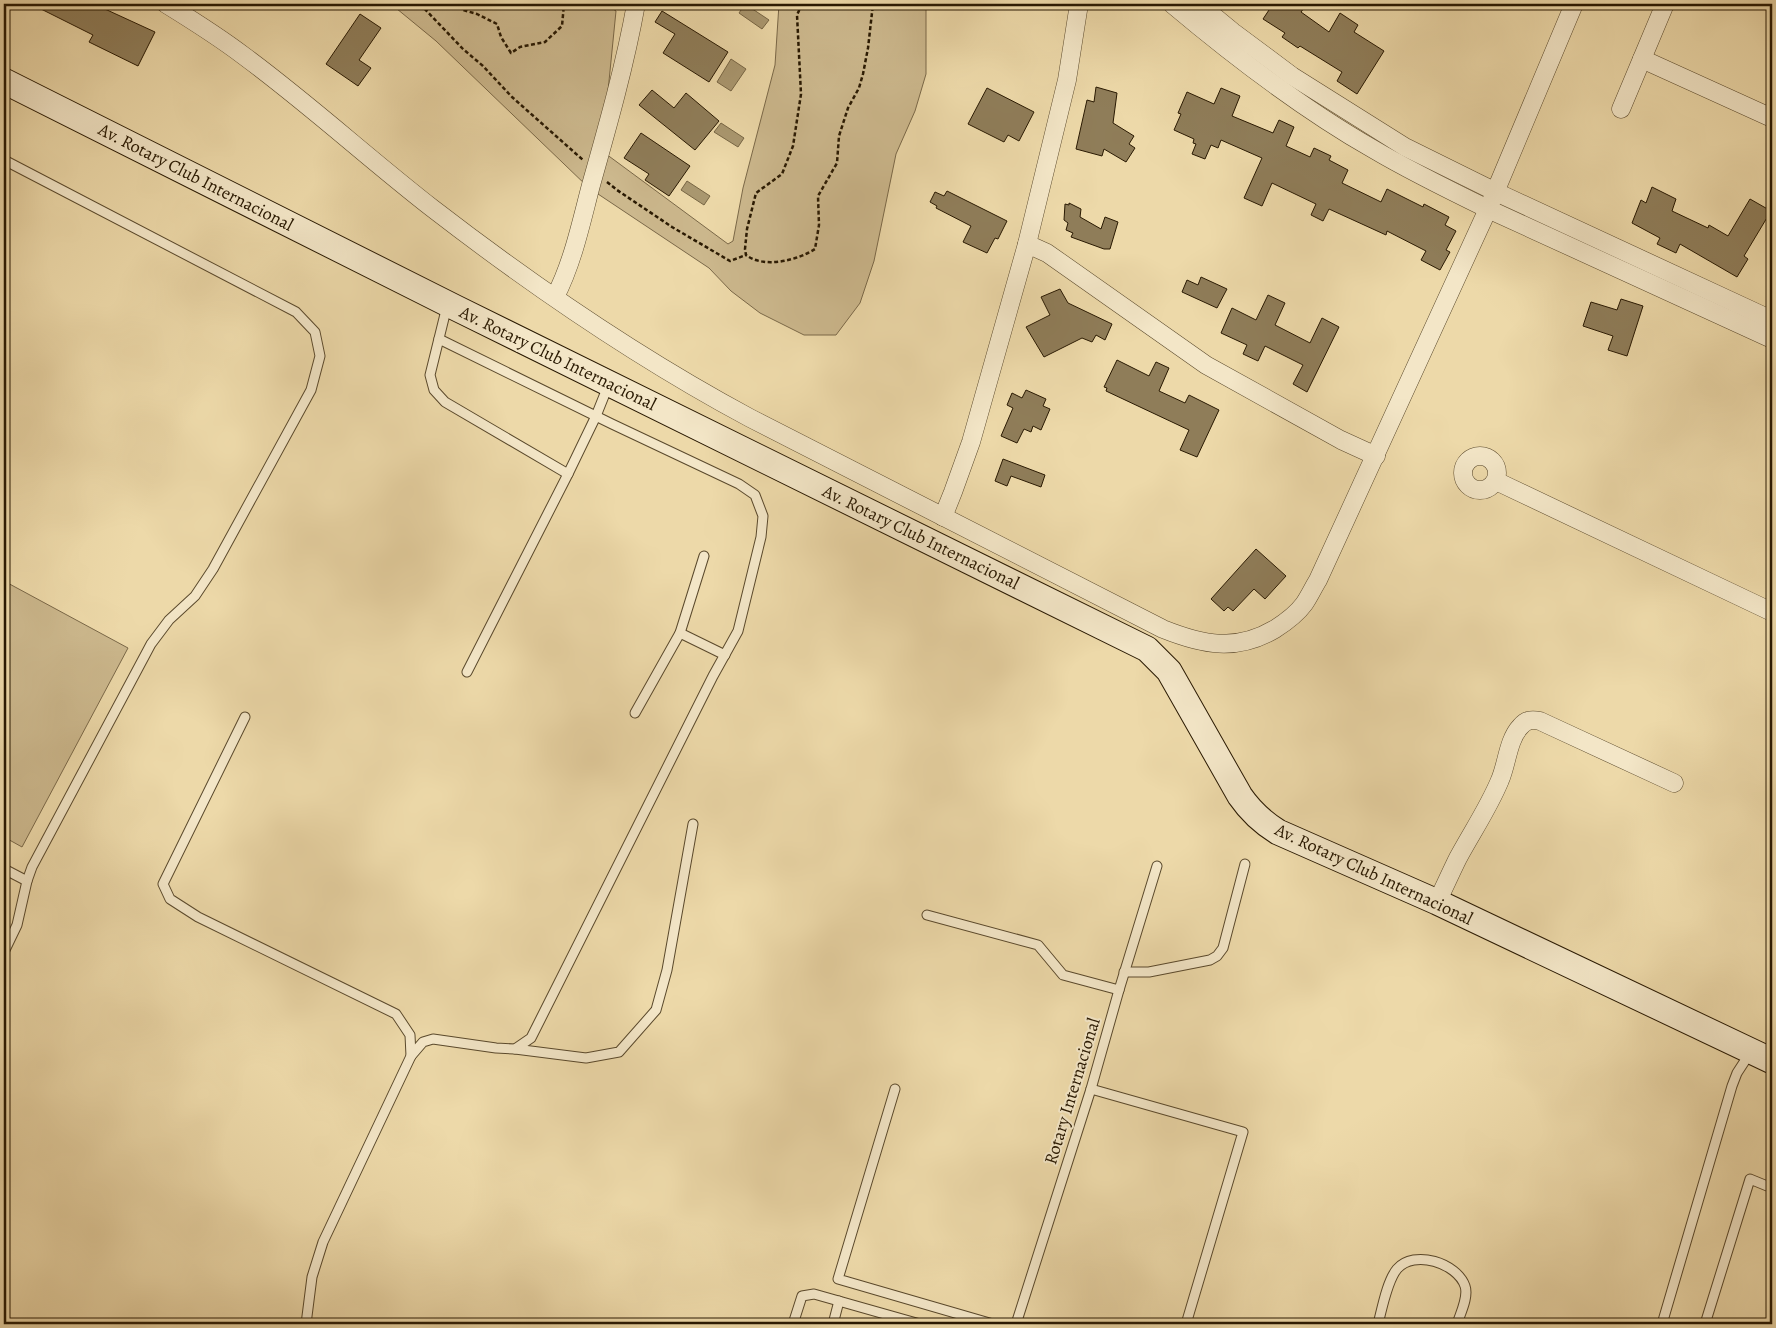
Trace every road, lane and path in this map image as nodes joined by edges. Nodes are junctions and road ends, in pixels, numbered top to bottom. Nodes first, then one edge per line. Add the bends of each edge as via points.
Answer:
1 (166, 4) edge
2 (420, 4) edge
3 (462, 4) edge
4 (564, 4) edge
5 (636, 4) edge
6 (802, 4) edge
7 (874, 4) edge
8 (1079, 4) edge
9 (1172, 4) edge
10 (1199, 4) edge
11 (1574, 4) edge
12 (1665, 4) edge
13 (1642, 59) junction
14 (4, 81) edge
15 (1621, 109) dead end
16 (1772, 118) edge
17 (4, 160) edge
18 (595, 171) junction
19 (1496, 192) junction
20 (1488, 209) junction
21 (1027, 244) junction
22 (746, 255) junction
23 (555, 297) junction
24 (448, 304) junction
25 (1772, 320) edge
26 (439, 339) junction
27 (1772, 339) edge
28 (609, 383) junction
29 (596, 416) junction
30 (1376, 456) junction
31 (568, 474) junction
32 (1496, 481) dead end
33 (943, 517) junction
34 (704, 556) dead end
35 (1772, 612) edge
36 (680, 633) junction
37 (725, 655) junction
38 (467, 672) dead end
39 (635, 712) dead end
40 (245, 717) dead end
41 (1674, 783) dead end
42 (693, 824) dead end
43 (1245, 864) dead end
44 (1157, 866) dead end
45 (4, 869) edge
46 (27, 881) junction
47 (1437, 902) junction
48 (927, 914) dead end
49 (4, 952) edge
50 (1124, 972) junction
51 (1119, 990) junction
52 (515, 1049) junction
53 (411, 1056) junction
54 (1762, 1056) edge
55 (895, 1089) dead end
56 (1091, 1089) junction
57 (1772, 1188) edge
58 (839, 1301) junction
59 (306, 1324) edge
60 (793, 1324) edge
61 (833, 1324) edge
62 (920, 1324) edge
63 (993, 1324) edge
64 (1016, 1324) edge
65 (1186, 1324) edge
66 (1378, 1324) edge
67 (1458, 1324) edge
68 (1662, 1324) edge
69 (1705, 1324) edge

1 - 23 street via 251,61 432,208
2 - 18 path via 512,97
3 - 4 path via 463,10 497,24 511,53 520,47 546,42 562,26
5 - 18 street
6 - 22 path via 797,15 801,94 793,146 782,174 756,193 747,229
7 - 22 path via 863,74 839,136 838,163 818,196 815,248 803,256 786,260 754,261
8 - 21 street via 1067,80
9 - 20 street via 1328,122
10 - 19 street via 1331,102 1404,147
11 - 19 street
12 - 13 street
13 - 15 street
13 - 16 street
14 - 24 main road, Av. Rotary Club Internacional
17 - 46 lane via 296,312 315,332 320,356 311,390 213,569 195,596 169,620 151,644
18 - 22 path via 672,227 730,261
18 - 23 street via 568,267
19 - 20 street
19 - 25 street
20 - 27 street
20 - 30 street
21 - 30 street via 1047,253 1206,365
21 - 33 street via 974,432
23 - 33 street via 618,341 713,398
24 - 26 lane
24 - 28 main road, Av. Rotary Club Internacional
26 - 29 lane
26 - 31 lane via 430,375 434,390 445,402
28 - 29 lane
28 - 47 main road, Av. Rotary Club Internacional via 1147,649 1169,671 1240,796 1264,823
29 - 31 lane
29 - 37 lane via 739,484 755,495 763,516 761,537 738,631
30 - 33 street via 1304,604 1290,619 1272,630 1251,640 1223,645 1177,634
31 - 38 lane
32 - 35 street
34 - 36 lane
36 - 37 lane
36 - 39 lane
37 - 52 lane via 532,1038
40 - 53 lane via 163,884 170,898 198,916 396,1014 410,1035
41 - 47 street via 1540,721 1527,720 1514,738 1494,794
42 - 52 lane via 667,970 656,1010 619,1052 586,1058
43 - 50 lane via 1223,948 1217,956 1149,972
44 - 50 lane, Rotary Internacional
45 - 46 lane
46 - 49 lane via 17,925
47 - 54 main road, Av. Rotary Club Internacional
48 - 51 lane via 1038,945 1063,975
50 - 51 lane, Rotary Internacional
51 - 56 lane, Rotary Internacional
52 - 53 lane via 433,1039 423,1042
53 - 59 lane via 323,1242 312,1277
54 - 68 lane via 1737,1074 1732,1086
55 - 63 lane via 838,1279
56 - 64 lane, Rotary Internacional
56 - 65 lane via 1243,1132
57 - 69 lane via 1750,1178
58 - 60 lane via 814,1294 802,1296
58 - 61 lane
58 - 62 lane
66 - 67 lane via 1394,1274 1407,1261 1417,1259 1446,1266 1466,1287

